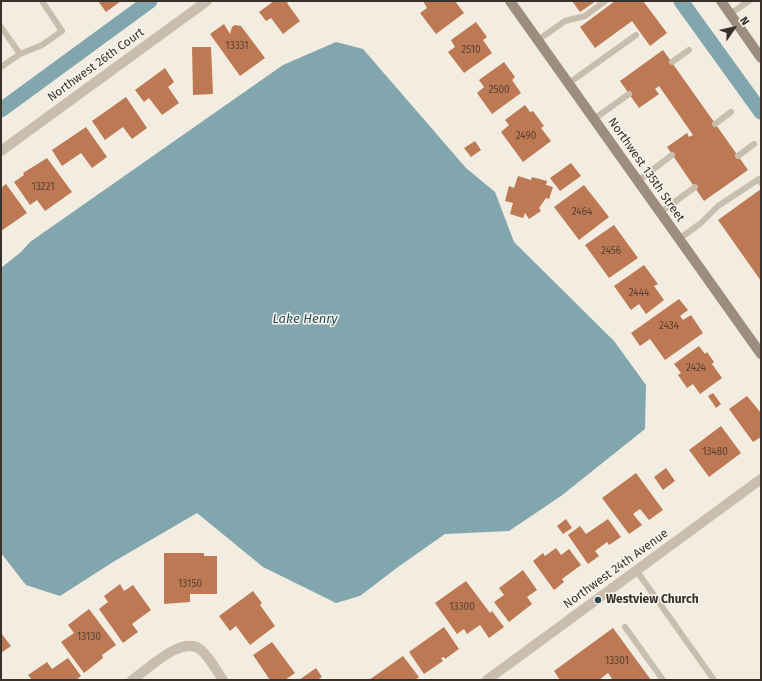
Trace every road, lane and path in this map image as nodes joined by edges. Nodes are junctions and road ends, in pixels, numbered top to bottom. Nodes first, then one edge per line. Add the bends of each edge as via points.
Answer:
1 (42, 1) edge
2 (207, 1) edge
3 (510, 1) edge
4 (606, 1) edge
5 (721, 1) edge
6 (749, 1) edge
7 (730, 14) junction
8 (1, 27) edge
9 (636, 35) dead end
10 (538, 40) junction
11 (688, 50) dead end
12 (20, 54) junction
13 (761, 58) edge
14 (672, 62) dead end
15 (1, 67) edge
16 (569, 83) junction
17 (629, 94) dead end
18 (731, 112) dead end
19 (594, 119) junction
20 (715, 124) dead end
21 (754, 144) dead end
22 (1, 151) edge
23 (672, 155) dead end
24 (738, 156) dead end
25 (638, 181) junction
26 (761, 183) edge
27 (695, 187) dead end
28 (661, 212) junction
29 (679, 239) junction
30 (761, 354) edge
31 (761, 479) edge
32 (636, 570) junction
33 (625, 627) dead end
34 (132, 680) edge
35 (223, 680) edge
36 (487, 680) edge
37 (663, 680) edge
38 (714, 680) edge

1 - 12 lane via 62,31 42,45
2 - 22 street, Northwest 26th Court
3 - 10 main road, Northwest 135th Street
4 - 10 lane via 585,16 565,21
5 - 7 main road
6 - 7 lane
7 - 13 main road
8 - 12 lane
9 - 16 lane
10 - 16 main road, Northwest 135th Street
11 - 14 lane
12 - 15 lane
16 - 19 main road, Northwest 135th Street
17 - 19 lane
18 - 20 lane
19 - 25 main road, Northwest 135th Street
21 - 24 lane
23 - 25 lane
25 - 28 main road, Northwest 135th Street
26 - 29 lane via 759,179 718,206
27 - 28 lane
28 - 29 main road, Northwest 135th Street
29 - 30 main road, Northwest 135th Street
31 - 32 street, Northwest 24th Avenue
32 - 36 street, Northwest 24th Avenue
32 - 38 lane
33 - 37 lane
34 - 35 street via 182,645 191,645 203,652

